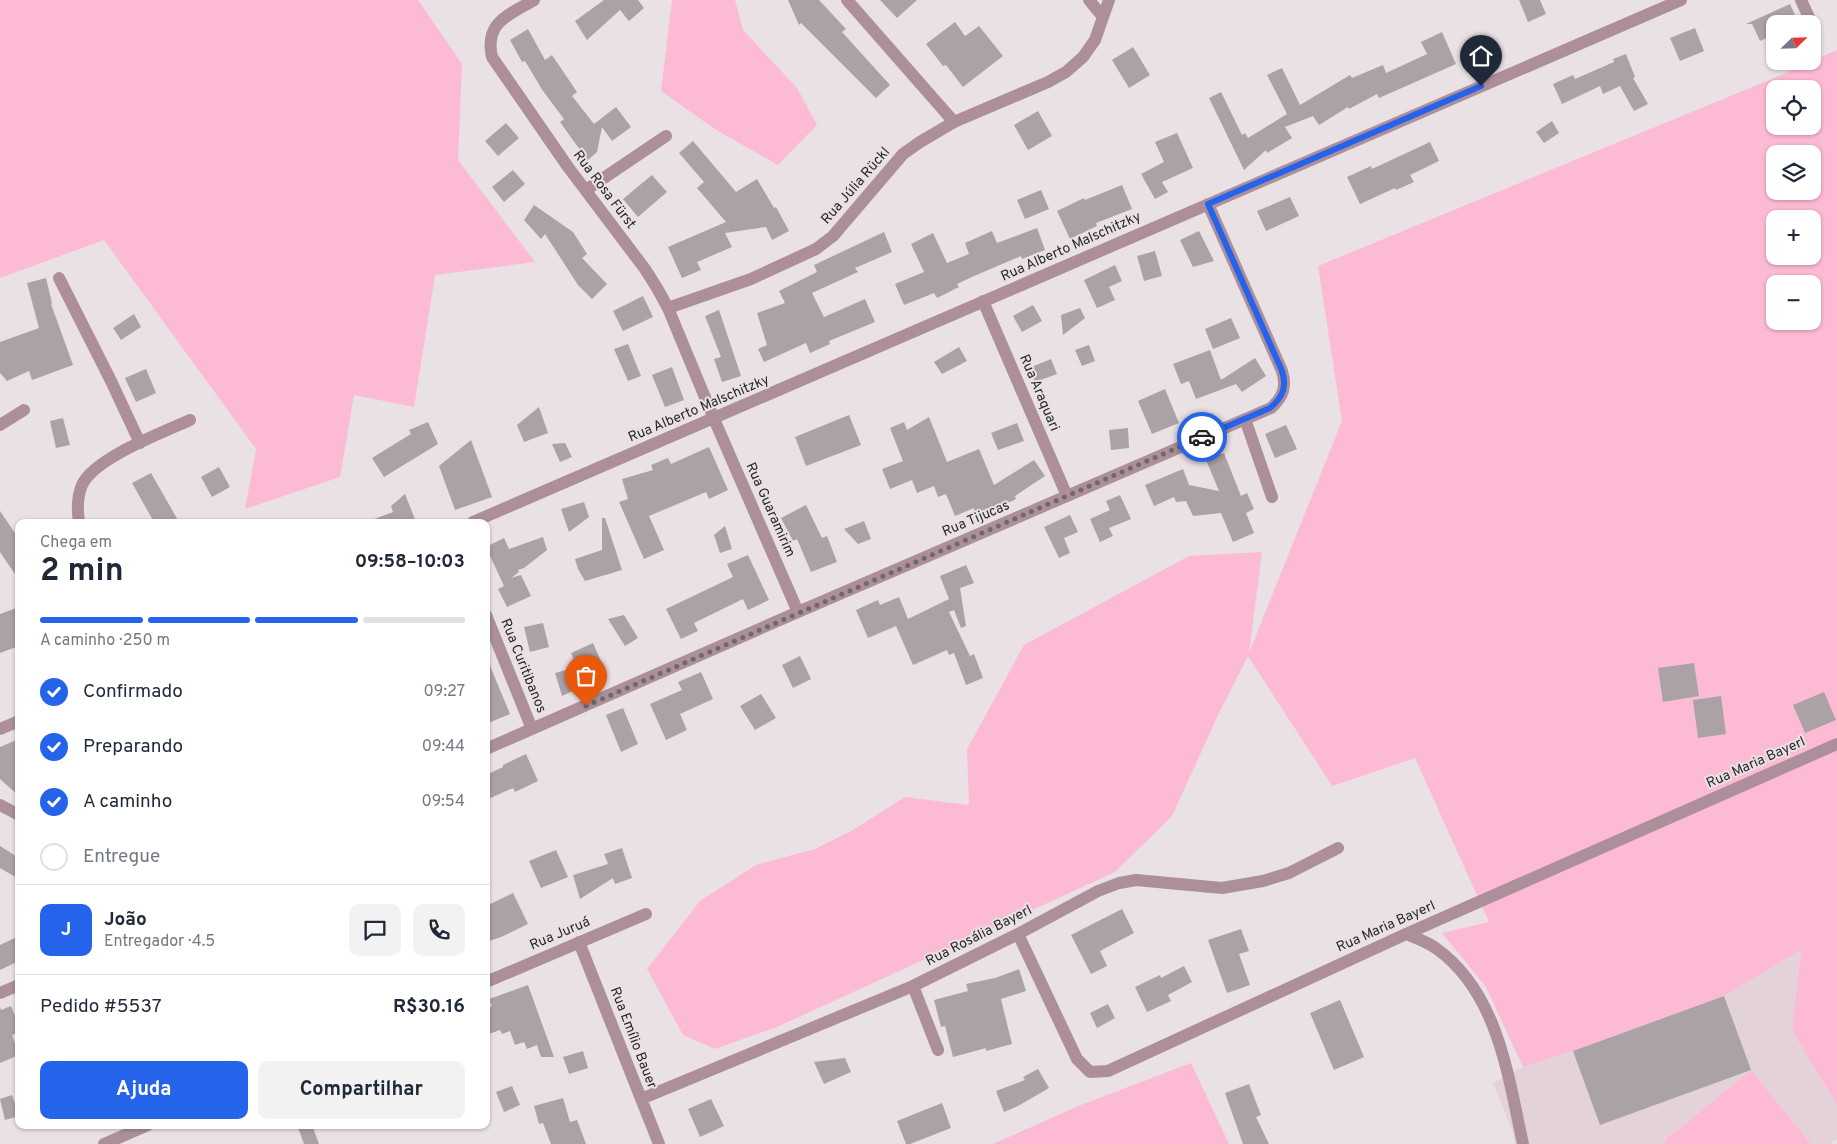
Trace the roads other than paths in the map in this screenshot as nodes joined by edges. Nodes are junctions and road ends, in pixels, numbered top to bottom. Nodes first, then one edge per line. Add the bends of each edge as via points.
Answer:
1 (534, 0) edge
2 (847, 0) edge
3 (1089, 0) edge
4 (1109, 0) edge
5 (1681, 0) edge
6 (1802, 0) edge
7 (1808, 15) edge
8 (1104, 17) junction
9 (954, 122) junction
10 (666, 136) dead end
11 (586, 190) junction
12 (1208, 204) junction
13 (59, 278) dead end
14 (983, 301) junction
15 (668, 308) junction
16 (24, 410) dead end
17 (714, 419) junction
18 (1245, 419) junction
19 (190, 420) dead end
20 (0, 424) edge
21 (140, 443) junction
22 (1067, 496) junction
23 (1272, 497) dead end
24 (79, 519) edge
25 (480, 519) edge
26 (798, 612) junction
27 (490, 625) edge
28 (15, 723) edge
29 (0, 729) edge
30 (532, 729) junction
31 (1837, 744) edge
32 (490, 747) edge
33 (0, 805) edge
34 (15, 813) edge
35 (1338, 848) dead end
36 (646, 914) dead end
37 (1018, 934) junction
38 (1406, 934) junction
39 (579, 942) junction
40 (490, 980) edge
41 (913, 986) junction
42 (15, 987) edge
43 (0, 993) edge
44 (938, 1050) dead end
45 (641, 1099) junction
46 (139, 1129) edge
47 (104, 1144) edge
48 (659, 1144) edge
49 (1523, 1144) edge

1 - 11 street, Rua Rosa Fürst via 502,19 492,31 488,43 492,57
2 - 9 street
3 - 8 street
4 - 8 street, Rua Júlia Rückl
5 - 12 street, Rua Alberto Malschitzky
6 - 7 street
8 - 9 street, Rua Júlia Rückl via 1084,57 1066,72
9 - 15 street, Rua Júlia Rückl via 903,154 833,236 816,249 751,279
10 - 11 street
11 - 15 street, Rua Rosa Fürst via 645,269
12 - 14 street, Rua Alberto Malschitzky
12 - 18 street, Rua Tijucas via 1285,382 1279,401
13 - 21 street
14 - 17 street, Rua Alberto Malschitzky
14 - 22 street, Rua Araquari
15 - 17 street, Rua Rosa Fürst
16 - 20 street
17 - 25 street, Rua Alberto Malschitzky
17 - 26 street, Rua Guaramirim
18 - 22 street, Rua Tijucas
18 - 23 street
19 - 21 street
21 - 24 street via 96,468 83,483 77,500
22 - 26 street, Rua Tijucas
26 - 30 street, Rua Tijucas
27 - 30 street, Rua Curitibanos
28 - 29 street
30 - 32 street, Rua Tijucas
31 - 38 street, Rua Maria Bayerl
33 - 34 street
35 - 37 street, Rua Rosália Bayerl via 1289,873 1222,888 1136,880 1119,883
36 - 39 street, Rua Juruá
37 - 38 street, Rua Maria Bayerl via 1077,1059 1090,1072 1108,1071
37 - 41 street, Rua Rosália Bayerl
38 - 49 street via 1435,947 1450,959 1473,986 1487,1011 1502,1050
39 - 40 street, Rua Juruá
39 - 45 street, Rua Emílio Bauer
41 - 44 street
41 - 45 street, Rua Rosália Bayerl
42 - 43 street
45 - 48 street, Rua Emílio Bauer
46 - 47 street

